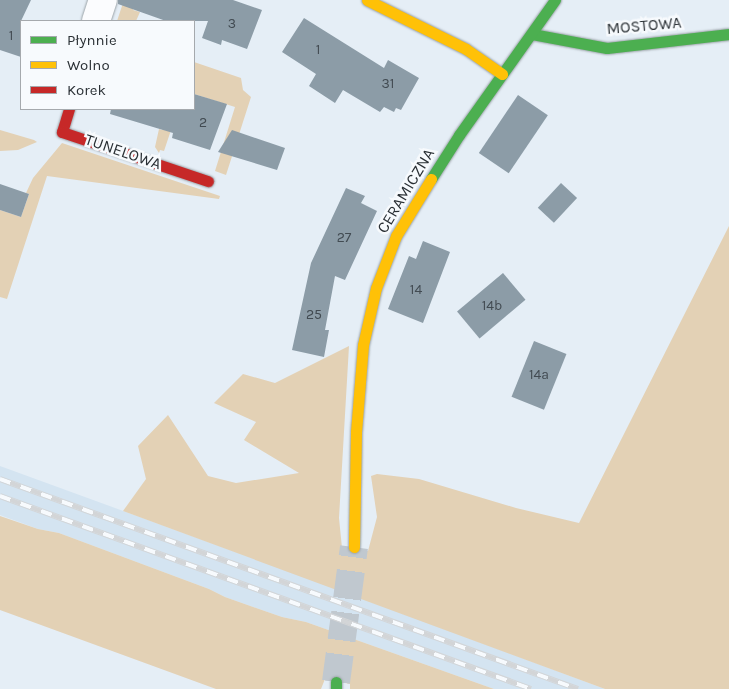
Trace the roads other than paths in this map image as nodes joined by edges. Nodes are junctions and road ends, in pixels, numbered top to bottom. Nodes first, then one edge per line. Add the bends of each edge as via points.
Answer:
1 (103, 0) edge
2 (367, 0) edge
3 (554, 0) edge
4 (96, 20) edge
5 (532, 34) junction
6 (729, 34) edge
7 (502, 74) junction
8 (69, 110) edge
9 (208, 181) dead end
10 (354, 547) tunnel mouth

1 - 4 street
2 - 7 street via 466,49
3 - 5 street, CERAMICZNA
5 - 6 street, MOSTOWA via 607,48
5 - 7 street, CERAMICZNA
7 - 10 street, CERAMICZNA via 459,135 396,236 376,288 362,354 356,432
8 - 9 street, TUNELOWA via 62,132

